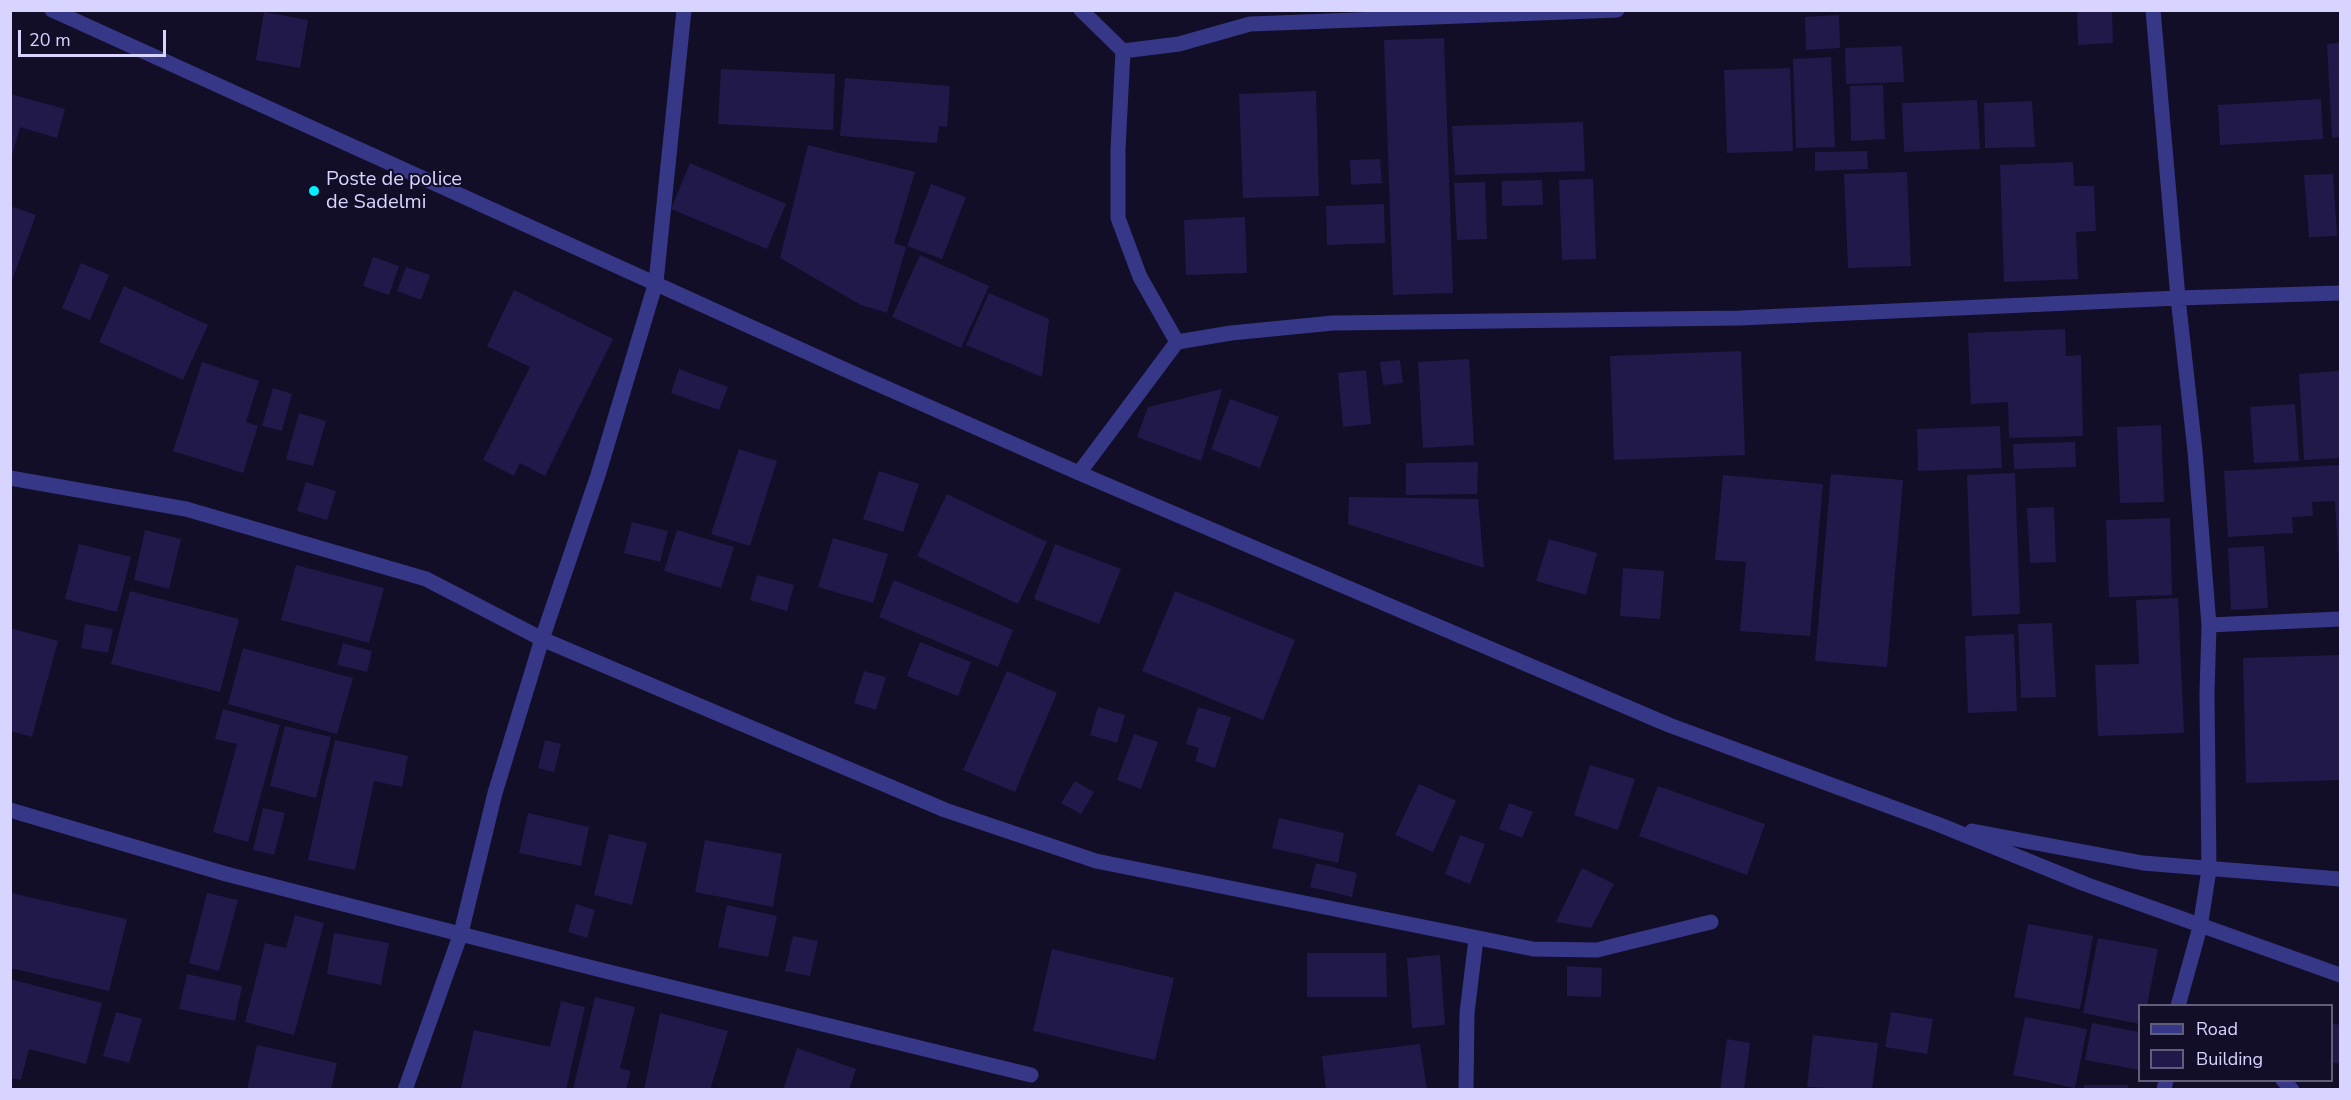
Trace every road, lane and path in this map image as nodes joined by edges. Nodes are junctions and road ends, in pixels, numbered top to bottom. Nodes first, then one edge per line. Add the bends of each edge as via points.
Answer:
1 (51, 10) edge
2 (684, 10) edge
3 (1081, 10) edge
4 (1617, 10) edge
5 (2153, 10) edge
6 (1123, 51) junction
7 (656, 282) junction
8 (2340, 293) edge
9 (2178, 298) junction
10 (1177, 342) junction
11 (1079, 472) junction
12 (10, 478) edge
13 (2340, 620) edge
14 (2209, 625) junction
15 (542, 639) junction
16 (10, 810) edge
17 (1940, 825) junction
18 (2209, 870) junction
19 (2340, 879) edge
20 (1711, 922) dead end
21 (2200, 927) junction
22 (461, 933) junction
23 (1476, 939) junction
24 (2340, 975) edge
25 (2180, 1004) edge
26 (1031, 1075) dead end
27 (405, 1089) edge
28 (1466, 1089) edge

1 - 7 street
2 - 7 street
3 - 6 street
4 - 6 street via 1250,24 1179,44
5 - 9 street
6 - 10 street via 1118,218 1140,276
7 - 11 street
7 - 15 street via 598,475
8 - 9 street
9 - 10 street via 1740,318 1333,323
9 - 14 street via 2196,452
10 - 11 street
11 - 17 street via 1669,725
12 - 15 street via 186,509 426,579
13 - 14 street
14 - 18 street
15 - 22 street via 495,793
15 - 23 street via 945,810 1096,861
16 - 22 street via 226,874
17 - 18 street via 2143,863
17 - 21 street
18 - 19 street
18 - 21 street
20 - 23 street via 1597,950 1533,949
21 - 24 street
21 - 25 street
22 - 26 street
22 - 27 street
23 - 28 street via 1467,1013

